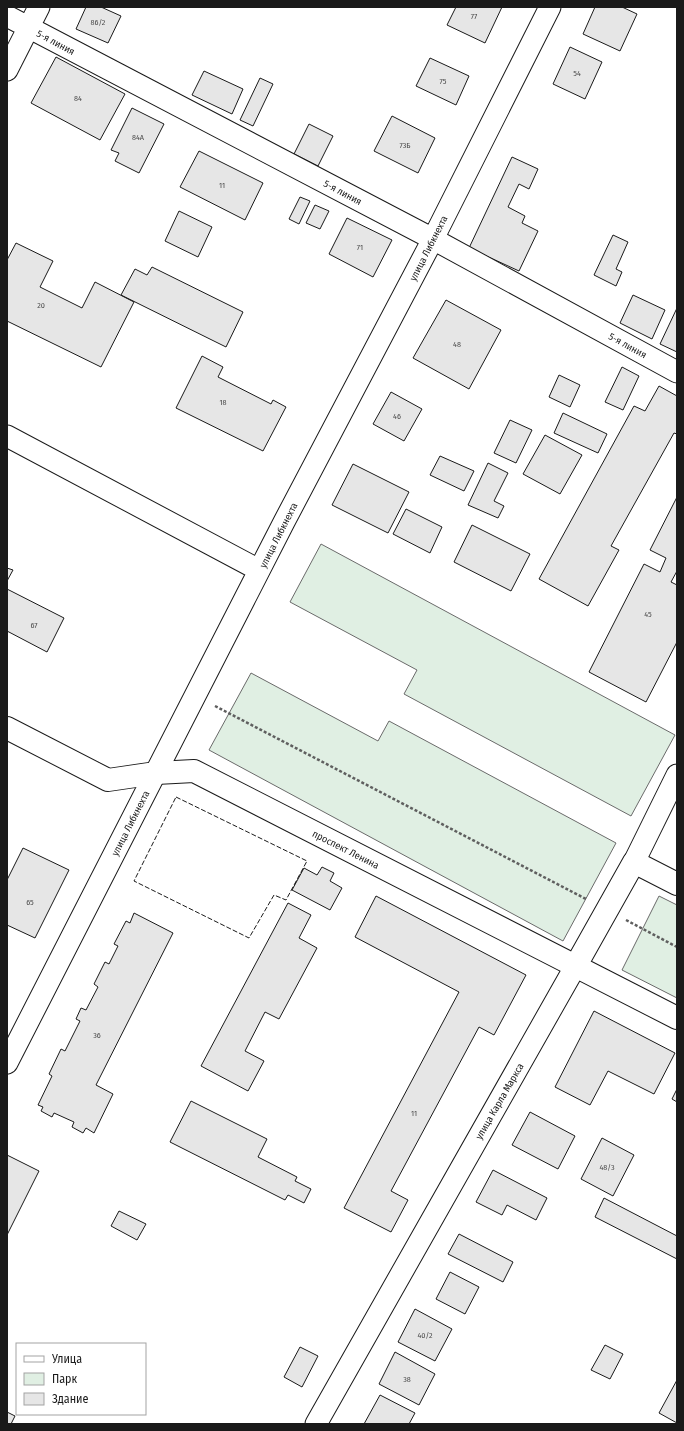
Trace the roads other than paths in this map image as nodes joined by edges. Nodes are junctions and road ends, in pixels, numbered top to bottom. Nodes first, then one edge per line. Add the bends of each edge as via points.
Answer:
1 (39, 7) edge
2 (550, 7) edge
3 (7, 16) edge
4 (28, 28) junction
5 (7, 70) edge
6 (433, 239) junction
7 (677, 372) edge
8 (7, 436) edge
9 (259, 570) junction
10 (7, 728) edge
11 (156, 773) junction
12 (677, 776) edge
13 (634, 862) junction
14 (677, 884) edge
15 (575, 967) junction
16 (677, 1018) edge
17 (7, 1063) edge
18 (316, 1424) edge

1 - 4 street
2 - 6 street, улица Либкнехта
3 - 4 street, 5-я линия
4 - 5 street
4 - 6 street, 5-я линия
6 - 7 street, 5-я линия
6 - 9 street, улица Либкнехта
8 - 9 street
9 - 11 street, улица Либкнехта
10 - 11 street, проспект Ленина via 108,780
11 - 15 street, проспект Ленина via 194,771
11 - 17 street, улица Либкнехта
12 - 13 street, улица Карла Маркса
13 - 14 street
13 - 15 street, улица Карла Маркса
15 - 16 street, проспект Ленина
15 - 18 street, улица Карла Маркса

